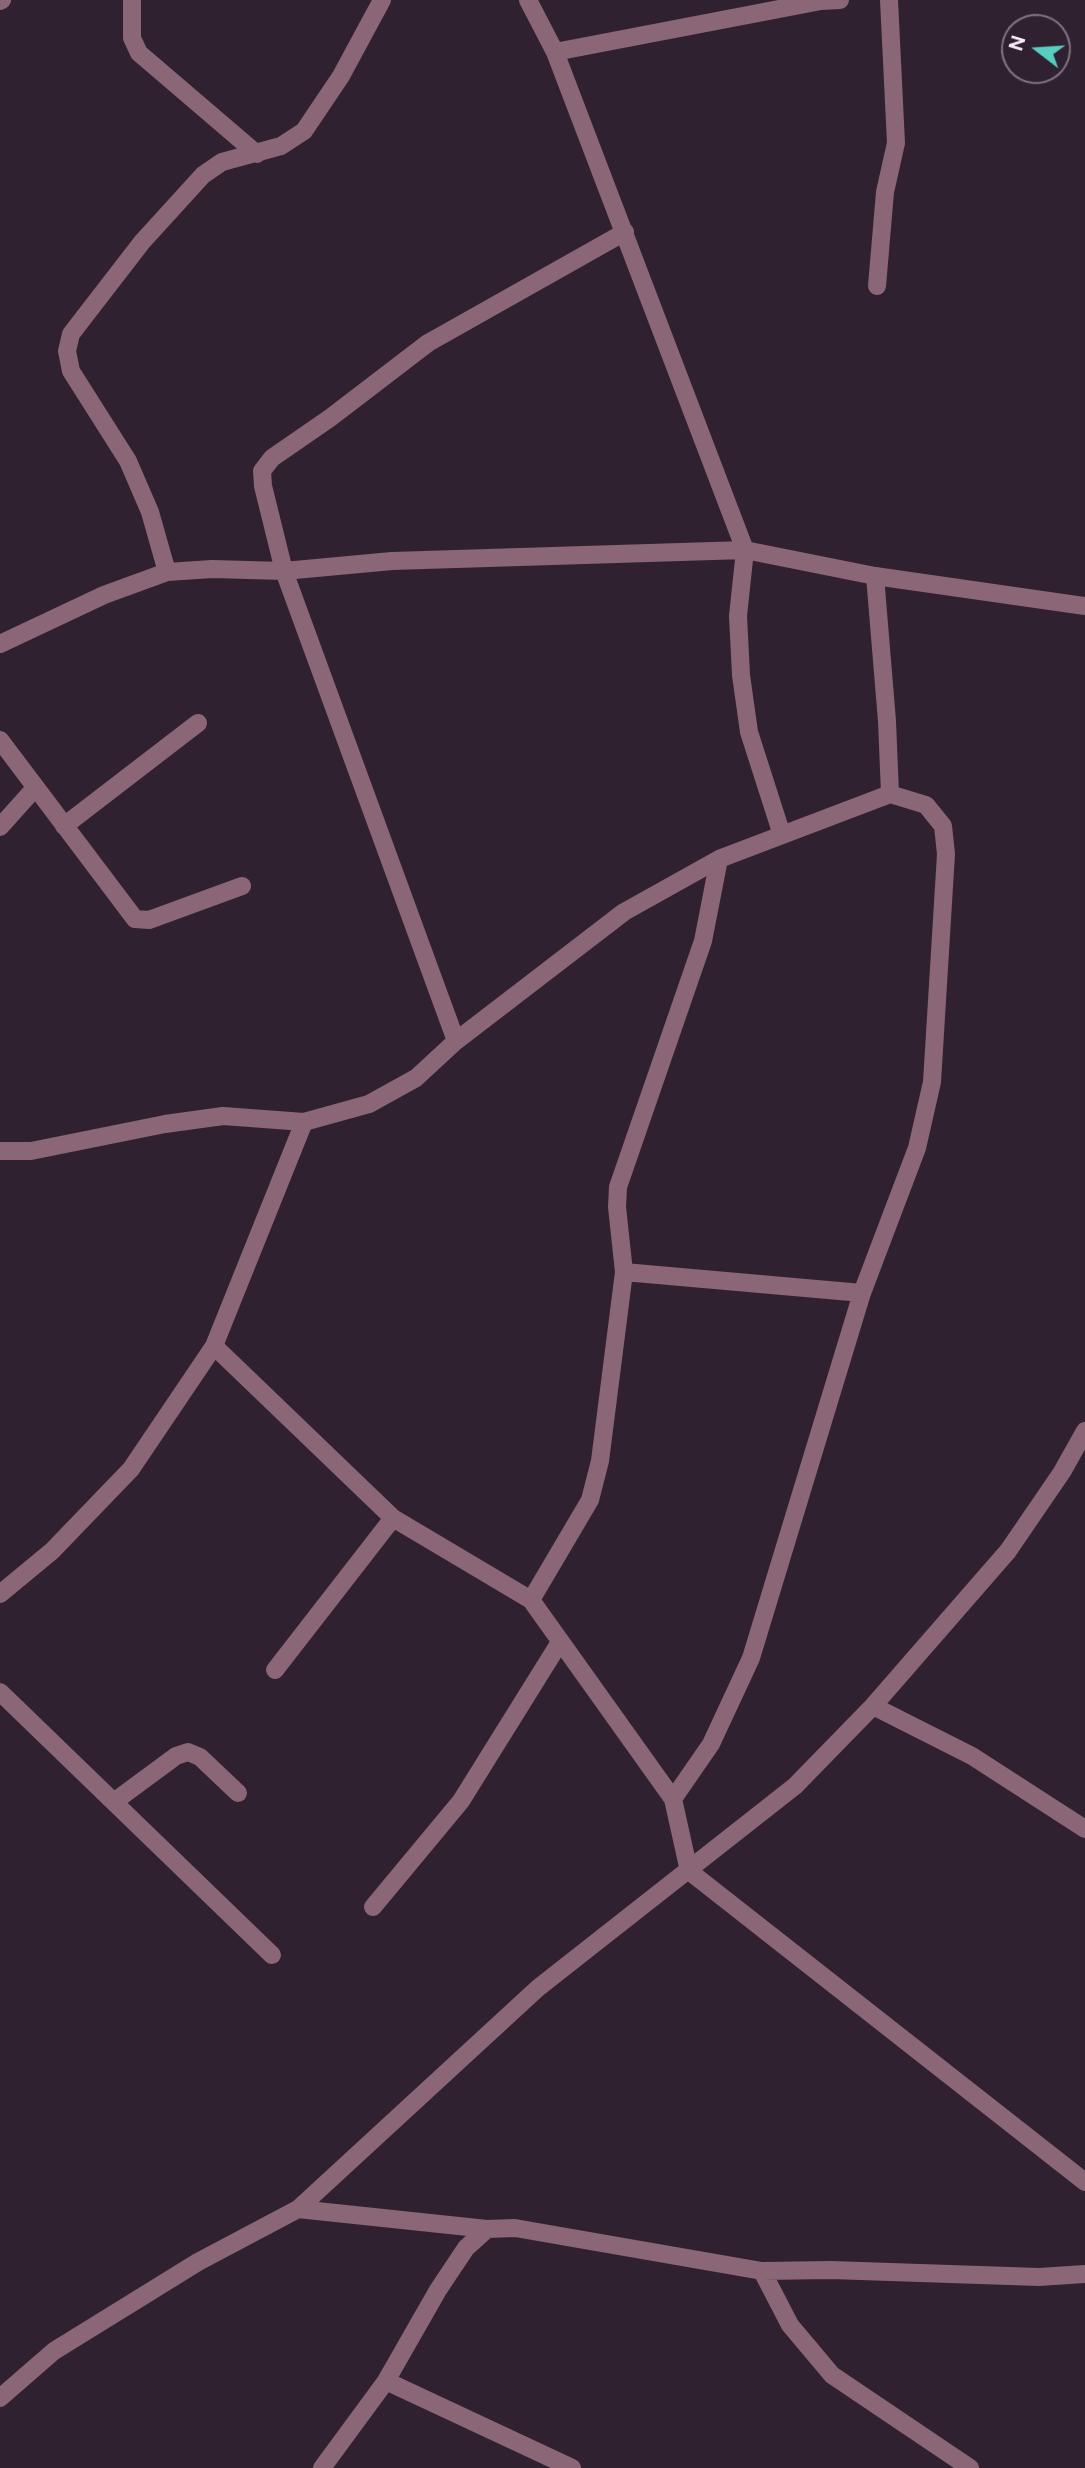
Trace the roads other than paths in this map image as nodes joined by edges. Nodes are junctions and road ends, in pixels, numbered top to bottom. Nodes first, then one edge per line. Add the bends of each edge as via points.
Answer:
1 (132, 0) edge
2 (382, 0) edge
3 (528, 0) edge
4 (821, 0) edge
5 (839, 0) edge
6 (889, 0) edge
7 (555, 52) junction
8 (257, 154) junction
9 (625, 232) junction
10 (877, 286) dead end
11 (745, 550) junction
12 (284, 571) junction
13 (167, 572) junction
14 (875, 576) junction
15 (1085, 606) edge
16 (0, 645) edge
17 (198, 723) dead end
18 (0, 740) edge
19 (36, 788) junction
20 (890, 794) junction
21 (64, 826) junction
22 (0, 827) edge
23 (782, 835) junction
24 (719, 859) junction
25 (242, 886) dead end
26 (456, 1041) junction
27 (304, 1122) junction
28 (0, 1151) edge
29 (624, 1272) junction
30 (862, 1293) junction
31 (214, 1346) junction
32 (1085, 1431) edge
33 (393, 1518) junction
34 (0, 1594) edge
35 (531, 1600) junction
36 (560, 1642) junction
37 (275, 1670) dead end
38 (0, 1692) edge
39 (873, 1706) junction
40 (238, 1793) dead end
41 (673, 1799) junction
42 (114, 1801) junction
43 (1085, 1829) edge
44 (689, 1871) junction
45 (373, 1907) dead end
46 (272, 1955) dead end
47 (1085, 2182) edge
48 (298, 2209) junction
49 (487, 2229) junction
50 (762, 2271) junction
51 (1085, 2274) edge
52 (386, 2381) junction
53 (0, 2398) edge
54 (323, 2468) edge
55 (572, 2468) edge
56 (970, 2468) edge

1 - 8 street via 132,38 139,53
2 - 8 street via 341,76 304,131
3 - 7 street
4 - 5 street
4 - 7 street
6 - 10 street via 896,143 885,192
7 - 9 street
8 - 13 street via 222,162 203,174 142,242 71,334 67,351 71,371 128,461 150,512
9 - 11 street
9 - 12 street via 428,343 272,458 262,471 262,486
11 - 12 street via 392,561
11 - 14 street
11 - 23 street via 738,616 748,732
12 - 13 street
12 - 26 street
13 - 16 street
14 - 15 street
14 - 20 street
17 - 21 street
18 - 19 street
19 - 21 street
19 - 22 street
20 - 23 street
20 - 30 street via 926,805 943,826 946,867 932,1082 917,1148
21 - 25 street via 135,919 149,920
23 - 24 street
24 - 26 street via 624,912
24 - 29 street via 703,941 618,1186
26 - 27 street via 416,1078 369,1104
27 - 28 street via 223,1116 31,1151
27 - 31 street
29 - 30 street
29 - 35 street via 600,1461 590,1500
30 - 41 street via 751,1658 711,1744
31 - 33 street
31 - 34 street via 131,1469 52,1551
32 - 39 street via 1008,1552
33 - 35 street
33 - 37 street
35 - 36 street
36 - 41 street
36 - 45 street via 461,1801
38 - 42 street
39 - 43 street via 972,1756
39 - 44 street via 795,1786
40 - 42 street via 188,1752
41 - 44 street
42 - 46 street
44 - 47 street
44 - 48 street via 538,1988
48 - 49 street
48 - 53 street via 198,2262 54,2351
49 - 50 street via 515,2228
49 - 52 street via 466,2248 438,2290
50 - 51 street
50 - 56 street via 790,2325 832,2375
52 - 54 street
52 - 55 street

